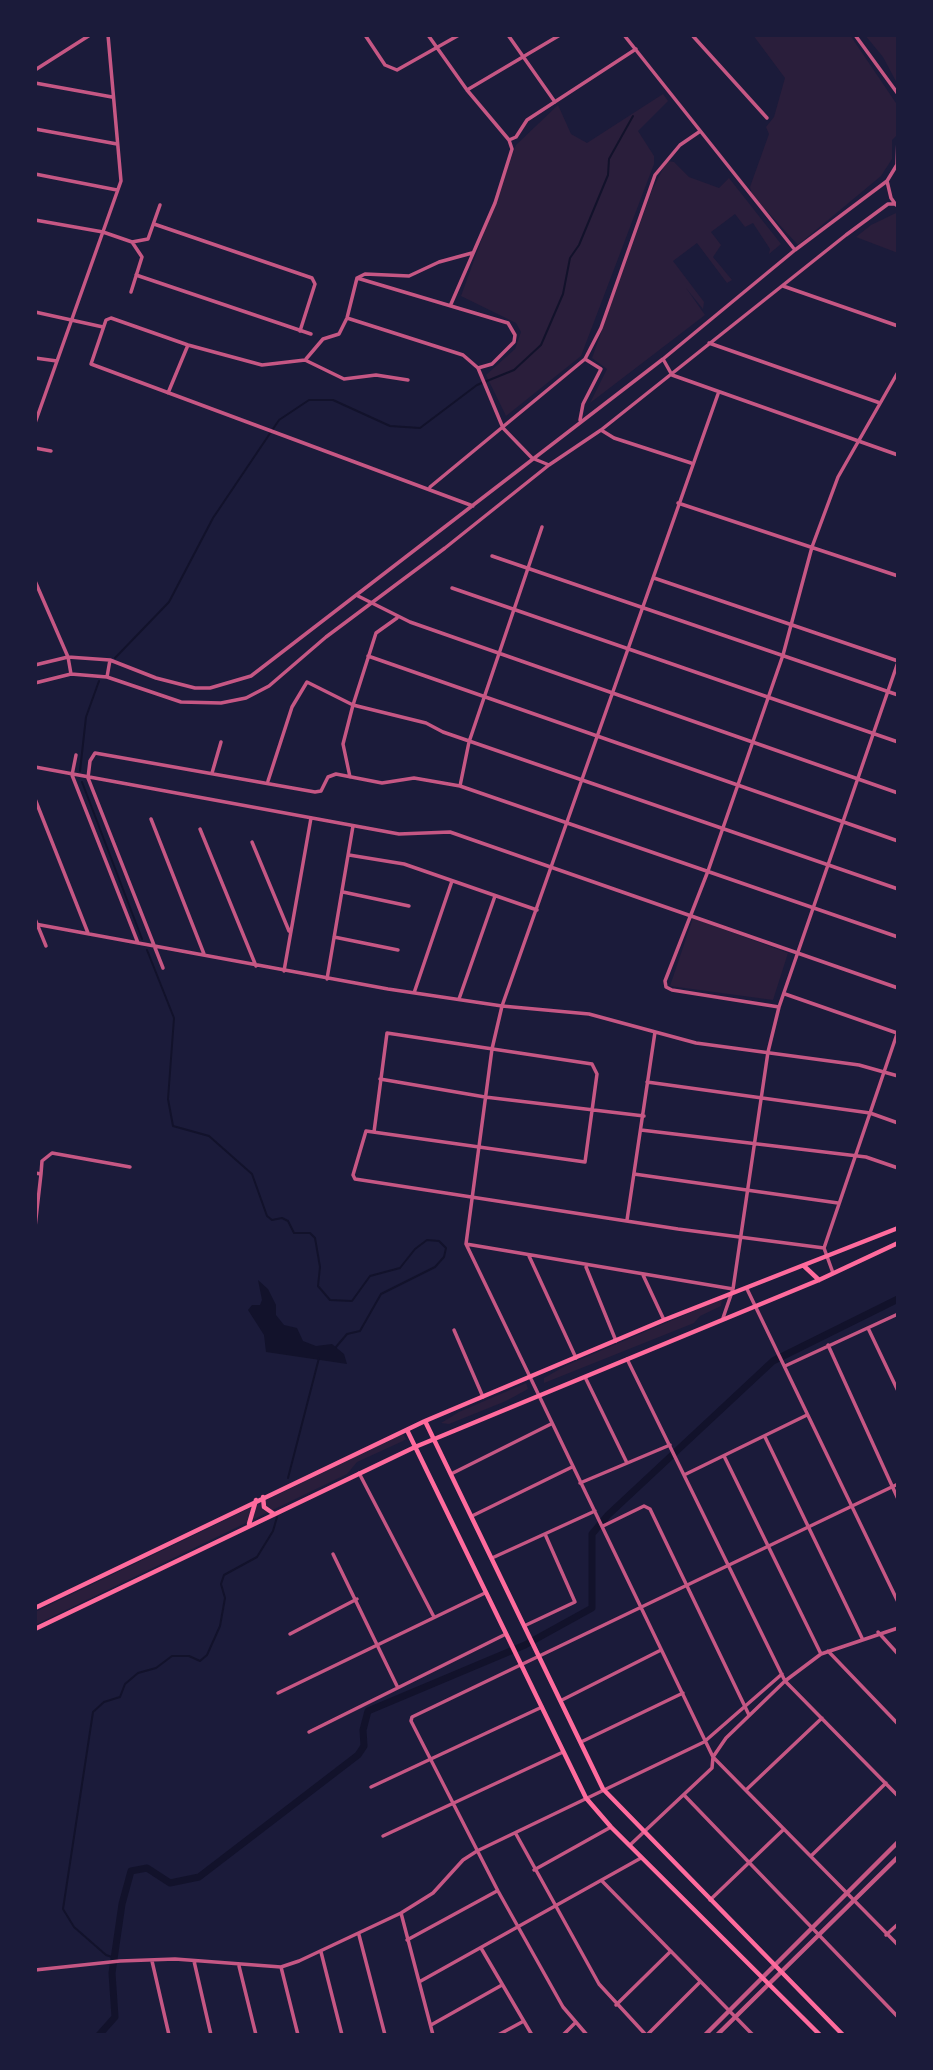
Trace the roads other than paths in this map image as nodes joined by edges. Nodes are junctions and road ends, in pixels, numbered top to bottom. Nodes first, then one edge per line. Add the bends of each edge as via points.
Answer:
1 (90, 35) edge
2 (108, 35) edge
3 (365, 35) edge
4 (428, 35) edge
5 (459, 35) edge
6 (508, 35) edge
7 (560, 35) edge
8 (624, 35) edge
9 (692, 35) edge
10 (855, 35) edge
11 (437, 48) junction
12 (636, 49) junction
13 (524, 58) junction
14 (35, 70) edge
15 (35, 83) edge
16 (467, 90) junction
17 (898, 94) edge
18 (113, 97) junction
19 (555, 102) junction
20 (767, 118) dead end
21 (35, 129) edge
22 (699, 132) junction
23 (898, 138) edge
24 (509, 141) junction
25 (117, 144) junction
26 (897, 164) edge
27 (35, 174) edge
28 (887, 181) junction
29 (117, 190) junction
30 (160, 205) dead end
31 (897, 205) edge
32 (35, 220) edge
33 (154, 224) junction
34 (103, 232) junction
35 (132, 243) junction
36 (795, 250) junction
37 (472, 253) junction
38 (136, 275) junction
39 (357, 278) junction
40 (783, 286) junction
41 (131, 292) dead end
42 (451, 304) junction
43 (35, 312) edge
44 (72, 318) junction
45 (347, 318) junction
46 (898, 326) edge
47 (103, 327) junction
48 (300, 331) junction
49 (310, 334) dead end
50 (709, 343) junction
51 (188, 345) junction
52 (35, 358) edge
53 (585, 359) junction
54 (663, 359) junction
55 (305, 360) junction
56 (57, 361) junction
57 (478, 368) junction
58 (898, 372) edge
59 (672, 375) junction
60 (408, 380) dead end
61 (168, 393) junction
62 (718, 394) junction
63 (35, 403) edge
64 (880, 403) junction
65 (42, 404) junction
66 (580, 421) junction
67 (35, 423) edge
68 (503, 428) junction
69 (601, 430) junction
70 (859, 442) junction
71 (35, 449) edge
72 (51, 451) dead end
73 (898, 455) edge
74 (532, 458) junction
75 (692, 464) junction
76 (549, 465) junction
77 (430, 487) junction
78 (678, 503) junction
79 (473, 506) junction
80 (542, 527) dead end
81 (812, 547) junction
82 (492, 556) dead end
83 (528, 569) junction
84 (898, 576) edge
85 (654, 578) junction
86 (35, 581) edge
87 (452, 587) dead end
88 (357, 596) junction
89 (371, 604) junction
90 (645, 607) junction
91 (515, 610) junction
92 (399, 617) junction
93 (793, 625) junction
94 (631, 649) junction
95 (500, 654) junction
96 (783, 655) junction
97 (368, 656) junction
98 (68, 657) junction
99 (110, 660) junction
100 (898, 662) edge
101 (35, 665) edge
102 (71, 674) junction
103 (107, 677) junction
104 (35, 682) edge
105 (888, 692) junction
106 (613, 694) junction
107 (898, 695) edge
108 (768, 697) junction
109 (483, 699) junction
110 (353, 705) junction
111 (874, 734) junction
112 (598, 739) junction
113 (753, 741) junction
114 (221, 742) dead end
115 (469, 742) junction
116 (898, 742) edge
117 (76, 755) dead end
118 (35, 767) edge
119 (212, 773) junction
120 (72, 775) junction
121 (350, 777) junction
122 (89, 778) junction
123 (858, 779) junction
124 (584, 780) junction
125 (268, 782) junction
126 (738, 785) junction
127 (460, 786) junction
128 (898, 793) edge
129 (35, 799) edge
130 (311, 818) junction
131 (151, 819) dead end
132 (842, 822) junction
133 (568, 824) junction
134 (353, 826) junction
135 (723, 827) junction
136 (200, 830) dead end
137 (898, 841) edge
138 (252, 842) dead end
139 (349, 855) junction
140 (828, 864) junction
141 (552, 868) junction
142 (708, 871) junction
143 (452, 881) junction
144 (898, 889) edge
145 (343, 892) junction
146 (495, 896) junction
147 (409, 905) dead end
148 (813, 908) junction
149 (537, 910) junction
150 (690, 915) junction
151 (36, 923) edge
152 (88, 933) junction
153 (290, 933) junction
154 (334, 937) junction
155 (898, 937) edge
156 (138, 943) junction
157 (46, 946) dead end
158 (154, 946) junction
159 (398, 950) dead end
160 (797, 952) junction
161 (205, 955) junction
162 (256, 966) junction
163 (163, 968) dead end
164 (284, 971) junction
165 (327, 979) junction
166 (898, 988) edge
167 (414, 993) junction
168 (785, 994) junction
169 (459, 999) junction
170 (502, 1006) junction
171 (779, 1007) junction
172 (655, 1032) junction
173 (897, 1032) edge
174 (492, 1049) junction
175 (768, 1052) junction
176 (884, 1072) junction
177 (898, 1076) edge
178 (380, 1079) junction
179 (647, 1082) junction
180 (485, 1097) junction
181 (761, 1097) junction
182 (594, 1111) junction
183 (870, 1113) junction
184 (644, 1116) junction
185 (898, 1122) edge
186 (641, 1130) junction
187 (374, 1132) junction
188 (755, 1144) junction
189 (479, 1145) junction
190 (857, 1158) junction
191 (130, 1167) dead end
192 (898, 1168) edge
193 (35, 1173) edge
194 (41, 1174) junction
195 (634, 1174) junction
196 (748, 1191) junction
197 (472, 1198) junction
198 (838, 1203) junction
199 (626, 1220) junction
200 (35, 1227) edge
201 (898, 1228) edge
202 (740, 1238) junction
203 (898, 1243) edge
204 (466, 1244) junction
205 (824, 1248) junction
206 (529, 1256) junction
207 (828, 1257) junction
208 (586, 1266) junction
209 (804, 1266) junction
210 (833, 1273) junction
211 (643, 1275) junction
212 (819, 1280) junction
213 (733, 1289) junction
214 (747, 1289) junction
215 (729, 1295) junction
216 (756, 1306) junction
217 (898, 1314) edge
218 (723, 1318) junction
219 (664, 1320) junction
220 (869, 1328) junction
221 (454, 1330) dead end
222 (616, 1341) junction
223 (828, 1345) junction
224 (576, 1358) junction
225 (627, 1358) junction
226 (785, 1366) junction
227 (584, 1376) junction
228 (531, 1378) junction
229 (898, 1391) edge
230 (538, 1395) junction
231 (483, 1397) junction
232 (807, 1415) junction
233 (425, 1421) junction
234 (551, 1424) junction
235 (407, 1430) junction
236 (765, 1437) junction
237 (435, 1438) junction
238 (415, 1447) junction
239 (671, 1448) junction
240 (724, 1456) junction
241 (627, 1463) junction
242 (572, 1467) junction
243 (359, 1473) junction
244 (451, 1474) junction
245 (684, 1475) junction
246 (580, 1483) junction
247 (898, 1484) edge
248 (892, 1487) junction
249 (263, 1497) junction
250 (898, 1499) edge
251 (256, 1500) junction
252 (852, 1506) junction
253 (595, 1511) junction
254 (274, 1514) junction
255 (472, 1516) junction
256 (601, 1523) junction
257 (249, 1525) junction
258 (810, 1526) junction
259 (545, 1534) junction
260 (770, 1545) junction
261 (333, 1555) dead end
262 (492, 1558) junction
263 (726, 1566) junction
264 (686, 1585) junction
265 (487, 1592) junction
266 (357, 1599) junction
267 (898, 1602) edge
268 (35, 1608) edge
269 (639, 1608) junction
270 (434, 1618) junction
271 (524, 1626) junction
272 (898, 1628) edge
273 (35, 1629) edge
274 (878, 1632) junction
275 (508, 1633) junction
276 (290, 1634) dead end
277 (862, 1638) junction
278 (379, 1644) junction
279 (661, 1650) junction
280 (828, 1651) junction
281 (821, 1654) junction
282 (898, 1654) edge
283 (539, 1656) junction
284 (522, 1664) junction
285 (782, 1674) junction
286 (785, 1681) junction
287 (397, 1686) junction
288 (278, 1693) dead end
289 (683, 1693) junction
290 (562, 1700) junction
291 (745, 1706) junction
292 (542, 1707) junction
293 (749, 1714) junction
294 (822, 1718) junction
295 (898, 1724) edge
296 (309, 1732) dead end
297 (581, 1742) junction
298 (704, 1742) junction
299 (563, 1752) junction
300 (713, 1757) junction
301 (432, 1761) junction
302 (886, 1783) junction
303 (371, 1787) dead end
304 (603, 1789) junction
305 (746, 1790) junction
306 (685, 1796) junction
307 (898, 1796) edge
308 (586, 1798) junction
309 (453, 1803) junction
310 (611, 1827) junction
311 (784, 1829) junction
312 (644, 1832) junction
313 (516, 1834) junction
314 (383, 1836) dead end
315 (898, 1842) edge
316 (630, 1845) junction
317 (477, 1851) junction
318 (811, 1856) junction
319 (643, 1857) junction
320 (898, 1857) edge
321 (750, 1862) junction
322 (534, 1870) junction
323 (601, 1881) junction
324 (498, 1891) junction
325 (847, 1894) junction
326 (710, 1900) junction
327 (854, 1901) junction
328 (556, 1908) junction
329 (401, 1913) junction
330 (898, 1924) edge
331 (519, 1927) junction
332 (812, 1928) junction
333 (359, 1935) junction
334 (886, 1935) junction
335 (819, 1936) junction
336 (407, 1940) junction
337 (898, 1945) edge
338 (481, 1948) junction
339 (671, 1951) junction
340 (321, 1952) junction
341 (194, 1961) junction
342 (152, 1962) junction
343 (773, 1965) junction
344 (239, 1966) junction
345 (281, 1967) junction
346 (35, 1970) edge
347 (781, 1972) junction
348 (762, 1976) junction
349 (419, 1982) junction
350 (701, 1982) junction
351 (770, 1984) junction
352 (502, 1985) junction
353 (616, 2005) junction
354 (729, 2011) junction
355 (735, 2017) junction
356 (898, 2017) edge
357 (522, 2022) junction
358 (575, 2023) junction
359 (431, 2025) junction
360 (169, 2035) edge
361 (211, 2035) edge
362 (256, 2035) edge
363 (298, 2035) edge
364 (342, 2035) edge
365 (385, 2035) edge
366 (433, 2035) edge
367 (498, 2035) edge
368 (532, 2035) edge
369 (563, 2035) edge
370 (587, 2035) edge
371 (646, 2035) edge
372 (705, 2035) edge
373 (717, 2035) edge
374 (753, 2035) edge
375 (820, 2035) edge
376 (843, 2035) edge

1 - 14 street
2 - 18 street
3 - 11 street via 389,69 397,70
4 - 11 street
5 - 11 street
6 - 13 street
7 - 13 street
8 - 12 street
9 - 20 street
10 - 17 street
11 - 16 street
12 - 19 street
12 - 22 street
13 - 16 street
13 - 19 street
15 - 18 street
16 - 24 street
18 - 25 street
19 - 24 street via 527,120
21 - 25 street
22 - 36 street
22 - 53 street via 680,145 655,175 601,328
23 - 26 street
24 - 37 street via 512,149 495,204
25 - 29 street via 121,181
26 - 28 street
27 - 29 street
28 - 31 street
28 - 36 street
29 - 34 street
30 - 33 street
31 - 40 street via 888,204 878,211
32 - 34 street
33 - 35 street via 148,239
33 - 48 street via 312,278 315,284
34 - 35 street
34 - 44 street
35 - 38 street via 142,257
36 - 54 street
37 - 39 street via 409,276 365,274
37 - 42 street
38 - 41 street
38 - 48 street
39 - 42 street
39 - 45 street
40 - 46 street
40 - 50 street
42 - 57 street via 508,323 515,335 506,353
43 - 44 street
44 - 47 street
44 - 56 street
45 - 55 street via 339,334 323,339
45 - 57 street via 449,348
47 - 51 street via 111,318
47 - 61 street via 91,364
48 - 49 street
50 - 59 street
50 - 64 street
51 - 55 street via 262,365
51 - 61 street
52 - 56 street
53 - 66 street via 601,369 583,404
53 - 68 street
54 - 59 street
54 - 66 street
55 - 60 street via 344,379 376,375
56 - 65 street
57 - 68 street
58 - 64 street
59 - 62 street
59 - 69 street
61 - 77 street
62 - 70 street
62 - 75 street
63 - 65 street
64 - 70 street
65 - 67 street
66 - 74 street
68 - 74 street
68 - 77 street
69 - 75 street
69 - 76 street
70 - 73 street
70 - 81 street via 838,477
71 - 72 street
74 - 76 street
74 - 79 street
75 - 78 street
76 - 89 street
77 - 79 street
78 - 81 street
78 - 85 street
79 - 88 street
80 - 83 street
81 - 84 street
81 - 93 street
82 - 83 street
83 - 90 street
83 - 91 street
85 - 90 street
85 - 93 street
86 - 98 street
87 - 91 street
88 - 89 street
88 - 99 street via 272,663 243,680 210,688 178,685
89 - 92 street
89 - 103 street via 269,686 246,698 222,703 181,702
90 - 94 street
90 - 96 street
91 - 94 street
91 - 95 street
92 - 95 street
92 - 97 street via 376,633
93 - 96 street
93 - 100 street
94 - 106 street
94 - 108 street
95 - 106 street
95 - 109 street
96 - 105 street
96 - 108 street
97 - 109 street
97 - 110 street
98 - 99 street
98 - 101 street
98 - 102 street
99 - 103 street
100 - 105 street
102 - 103 street
102 - 104 street
105 - 107 street
105 - 111 street
106 - 112 street
106 - 113 street
108 - 111 street
108 - 113 street
109 - 112 street
109 - 115 street
110 - 115 street via 426,723
110 - 121 street via 343,744
110 - 125 street via 307,682 292,707
111 - 116 street
111 - 123 street
112 - 124 street
112 - 126 street
113 - 123 street
113 - 126 street
114 - 119 street
115 - 124 street
115 - 127 street
117 - 120 street
118 - 120 street
119 - 122 street via 95,752
119 - 125 street
120 - 122 street
120 - 156 street
121 - 125 street via 332,775 316,792
121 - 127 street via 382,783 414,778
122 - 130 street
122 - 158 street
123 - 128 street
123 - 132 street
124 - 133 street
124 - 135 street
126 - 132 street
126 - 135 street
127 - 133 street
129 - 152 street
130 - 134 street
130 - 153 street
131 - 161 street
132 - 137 street
132 - 140 street
133 - 141 street
133 - 142 street
134 - 139 street
134 - 141 street via 406,835 450,832
135 - 140 street
135 - 142 street
136 - 162 street
138 - 153 street
139 - 143 street via 404,864
139 - 145 street
140 - 144 street
140 - 148 street
141 - 149 street
141 - 150 street
142 - 148 street
142 - 150 street
143 - 146 street
143 - 167 street
145 - 147 street
145 - 154 street
146 - 149 street
146 - 169 street
148 - 155 street
148 - 160 street
149 - 170 street
150 - 160 street
150 - 171 street via 666,987
151 - 152 street
151 - 157 street
152 - 156 street
153 - 164 street
154 - 159 street
154 - 165 street
156 - 158 street
158 - 161 street
158 - 163 street
160 - 166 street
160 - 168 street
161 - 162 street
162 - 164 street
164 - 165 street
165 - 167 street
167 - 169 street
168 - 171 street
168 - 173 street
169 - 170 street
170 - 172 street via 589,1014
170 - 174 street
171 - 175 street
172 - 175 street
172 - 179 street
173 - 176 street
174 - 178 street via 387,1033
174 - 180 street
174 - 182 street via 592,1064 597,1073
175 - 176 street
175 - 181 street
176 - 177 street
176 - 183 street
178 - 180 street
178 - 187 street
179 - 181 street
179 - 184 street
180 - 182 street
180 - 189 street
181 - 183 street
181 - 188 street
182 - 184 street
182 - 189 street via 585,1162
183 - 185 street
183 - 190 street
184 - 186 street
186 - 188 street
186 - 195 street
187 - 189 street
187 - 197 street via 366,1131 355,1179
188 - 190 street
188 - 196 street
189 - 197 street
190 - 192 street
190 - 198 street
191 - 194 street via 52,1153 42,1161
193 - 194 street
194 - 200 street
195 - 196 street
195 - 199 street
196 - 198 street
196 - 202 street
197 - 199 street
197 - 204 street
198 - 205 street
199 - 202 street
201 - 207 main road
202 - 205 street
202 - 213 street
203 - 210 main road
204 - 206 street
204 - 228 street
205 - 207 street
206 - 208 street
206 - 224 street
207 - 209 main road
207 - 210 street
208 - 211 street
208 - 222 street
209 - 212 main road
209 - 214 main road
210 - 212 main road
211 - 213 street
211 - 219 street
212 - 216 main road
213 - 215 street
214 - 215 main road
214 - 216 street
215 - 218 street
215 - 219 main road
216 - 218 main road
216 - 226 street
217 - 220 street
218 - 225 main road
219 - 222 main road
220 - 223 street
220 - 229 street
221 - 231 street
222 - 224 main road
223 - 226 street
223 - 248 street
224 - 228 main road
225 - 227 main road
225 - 239 street
226 - 232 street
227 - 230 main road
227 - 241 street
228 - 230 street
228 - 231 main road
230 - 234 street
230 - 237 main road
231 - 233 main road
232 - 236 street
232 - 252 street
233 - 235 main road
233 - 237 main road
234 - 242 street
234 - 244 street
235 - 238 main road
235 - 249 main road
236 - 240 street
236 - 258 street
237 - 238 main road
237 - 244 main road
238 - 243 main road
238 - 265 main road
239 - 241 street
239 - 245 street
240 - 245 street
240 - 260 street
241 - 246 street
242 - 246 street
242 - 255 street
243 - 254 main road
243 - 270 street
244 - 255 main road
245 - 263 street
246 - 253 street
247 - 248 street
248 - 250 street
248 - 252 street
249 - 251 main road
249 - 254 main road via 264,1507
251 - 257 main road
251 - 268 main road
252 - 258 street
252 - 267 street
253 - 256 street
253 - 259 street
254 - 257 main road
255 - 262 main road
256 - 264 street via 647,1506
256 - 269 street
257 - 273 main road
258 - 260 street
258 - 277 street
259 - 262 street
259 - 271 street via 575,1602
260 - 263 street
260 - 281 street
261 - 266 street
262 - 271 main road
263 - 264 street
263 - 285 street
264 - 269 street
264 - 291 street
265 - 270 street
265 - 275 main road
266 - 276 street
266 - 278 street
269 - 279 street
269 - 283 street
270 - 278 street
271 - 283 main road
272 - 274 street
274 - 277 street
274 - 282 street
275 - 284 main road
275 - 287 street
277 - 280 street
278 - 287 street
278 - 288 street
279 - 289 street
279 - 290 street
280 - 281 street
280 - 295 street
281 - 286 street
283 - 284 street
283 - 290 main road
284 - 292 main road
284 - 301 street via 412,1717
285 - 286 street
285 - 291 street
286 - 293 street
286 - 294 street
287 - 296 street
289 - 297 street
289 - 298 street
290 - 297 main road
291 - 293 street
291 - 298 street
292 - 299 main road
292 - 301 street
293 - 300 street
294 - 302 street
294 - 305 street
297 - 304 main road
298 - 300 street
298 - 304 street
299 - 308 main road
299 - 309 street
300 - 305 street
300 - 306 street via 712,1768
301 - 303 street
301 - 309 street
302 - 307 street
302 - 318 street
304 - 308 street
304 - 312 main road
305 - 311 street
306 - 312 street
306 - 321 street
308 - 310 main road
308 - 313 street
309 - 314 street
309 - 317 street
310 - 316 main road
310 - 322 street
311 - 318 street
311 - 321 street
312 - 316 street
312 - 326 main road
313 - 317 street
313 - 322 street
315 - 325 street
316 - 319 main road
317 - 324 street
317 - 329 street via 433,1893
318 - 325 street
319 - 323 street
319 - 348 main road
320 - 327 street
321 - 326 street
321 - 332 street
322 - 328 street
323 - 328 street
323 - 339 street
324 - 331 street
324 - 336 street
325 - 327 street
325 - 332 street
326 - 343 main road
327 - 334 street
327 - 335 street
328 - 331 street
328 - 353 street
329 - 333 street
329 - 336 street
330 - 334 street
331 - 338 street
331 - 358 street
332 - 335 street
332 - 343 street
333 - 340 street
333 - 365 street
334 - 337 street
335 - 347 street
335 - 356 street
336 - 349 street
338 - 349 street
338 - 352 street
339 - 350 street
339 - 353 street
340 - 345 street
340 - 364 street
341 - 342 street
341 - 344 street
341 - 361 street
342 - 346 street
342 - 360 street
343 - 347 main road
343 - 348 street
344 - 345 street
344 - 362 street
345 - 363 street
347 - 351 street
347 - 376 main road
348 - 351 main road
348 - 354 street
349 - 359 street
350 - 354 street
350 - 371 street
351 - 355 street
351 - 375 main road
352 - 357 street
352 - 359 street
353 - 371 street
354 - 355 street
354 - 372 street
355 - 373 street
355 - 374 street
357 - 367 street
357 - 368 street
358 - 369 street
358 - 370 street
359 - 366 street

